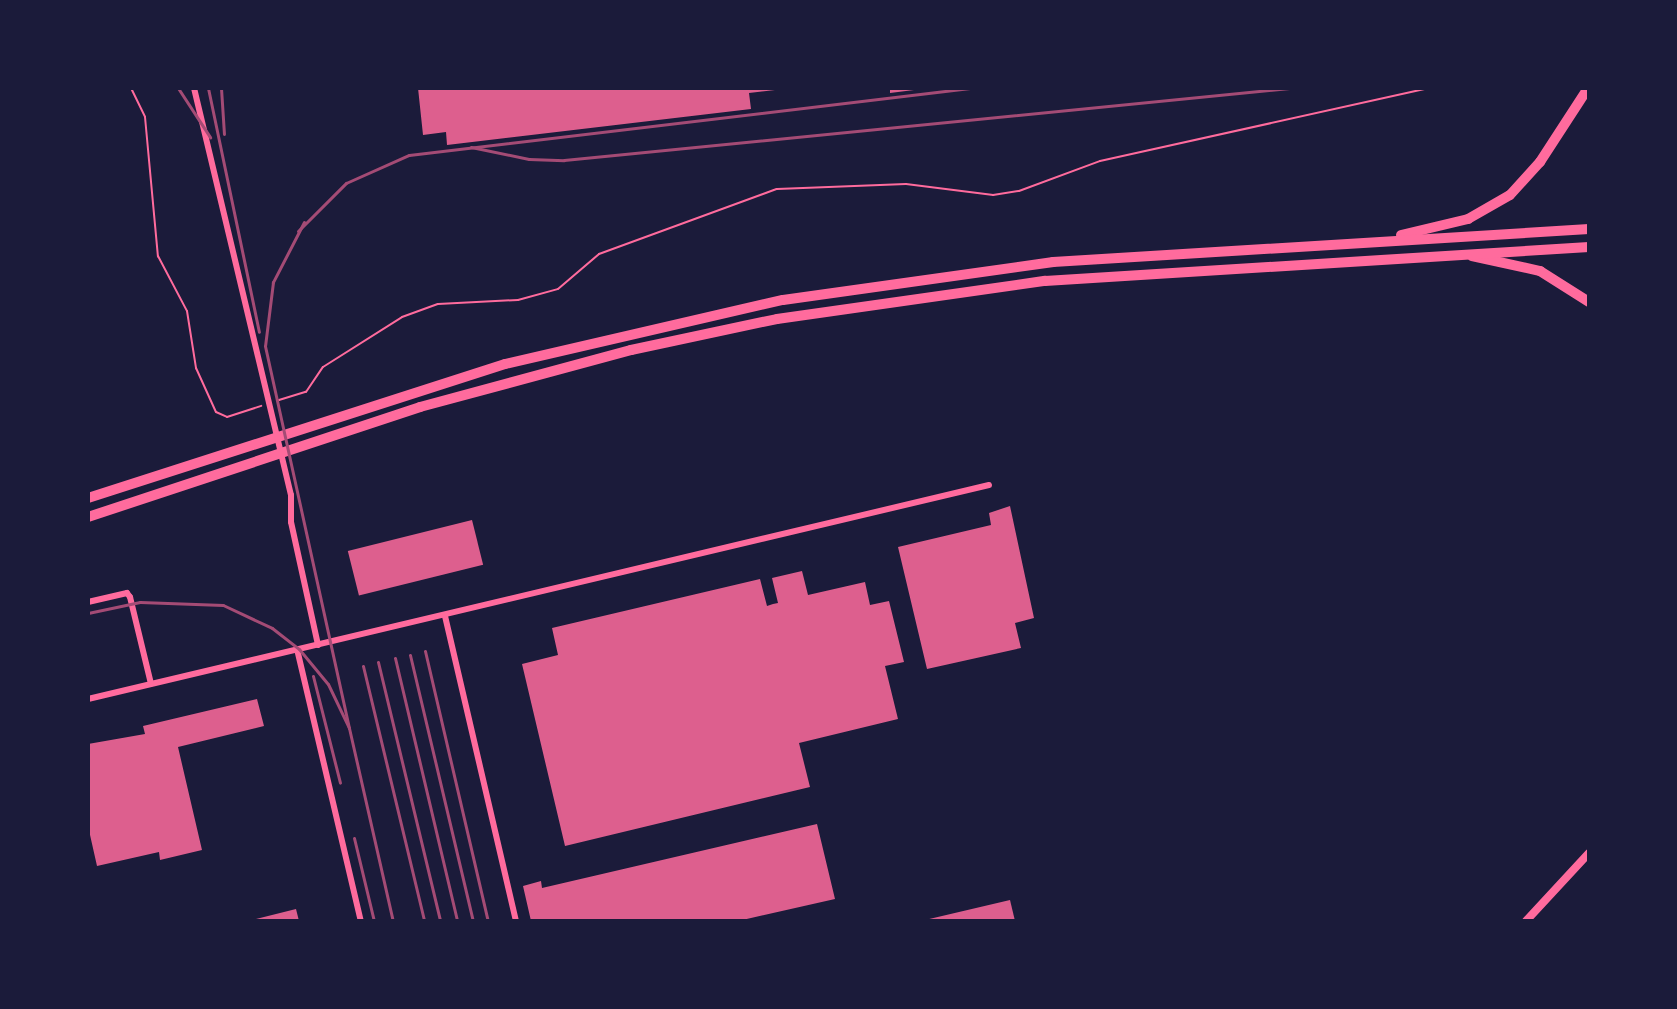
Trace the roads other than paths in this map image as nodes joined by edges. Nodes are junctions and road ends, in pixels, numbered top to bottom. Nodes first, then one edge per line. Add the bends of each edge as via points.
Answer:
1 (194, 88) edge
2 (1588, 88) edge
3 (1589, 229) edge
4 (1366, 242) junction
5 (1589, 247) edge
6 (1466, 254) junction
7 (1589, 302) edge
8 (989, 485) dead end
9 (88, 498) edge
10 (88, 517) edge
11 (88, 602) edge
12 (445, 616) junction
13 (318, 645) junction
14 (297, 649) junction
15 (151, 684) junction
16 (88, 699) edge
17 (1589, 853) edge
18 (361, 921) edge
19 (516, 921) edge
20 (1526, 921) edge

1 - 13 street via 291,495 291,522
2 - 4 highway via 1531,174 1497,204 1453,224
3 - 4 highway
4 - 9 highway via 1053,262 783,300 505,364
5 - 6 highway
6 - 7 highway via 1540,271
6 - 10 highway via 1158,272 924,295 631,350 312,441
8 - 12 street
11 - 15 street via 127,593
12 - 13 street
12 - 19 street
13 - 14 street
14 - 15 street
14 - 18 street
15 - 16 street
17 - 20 main road

